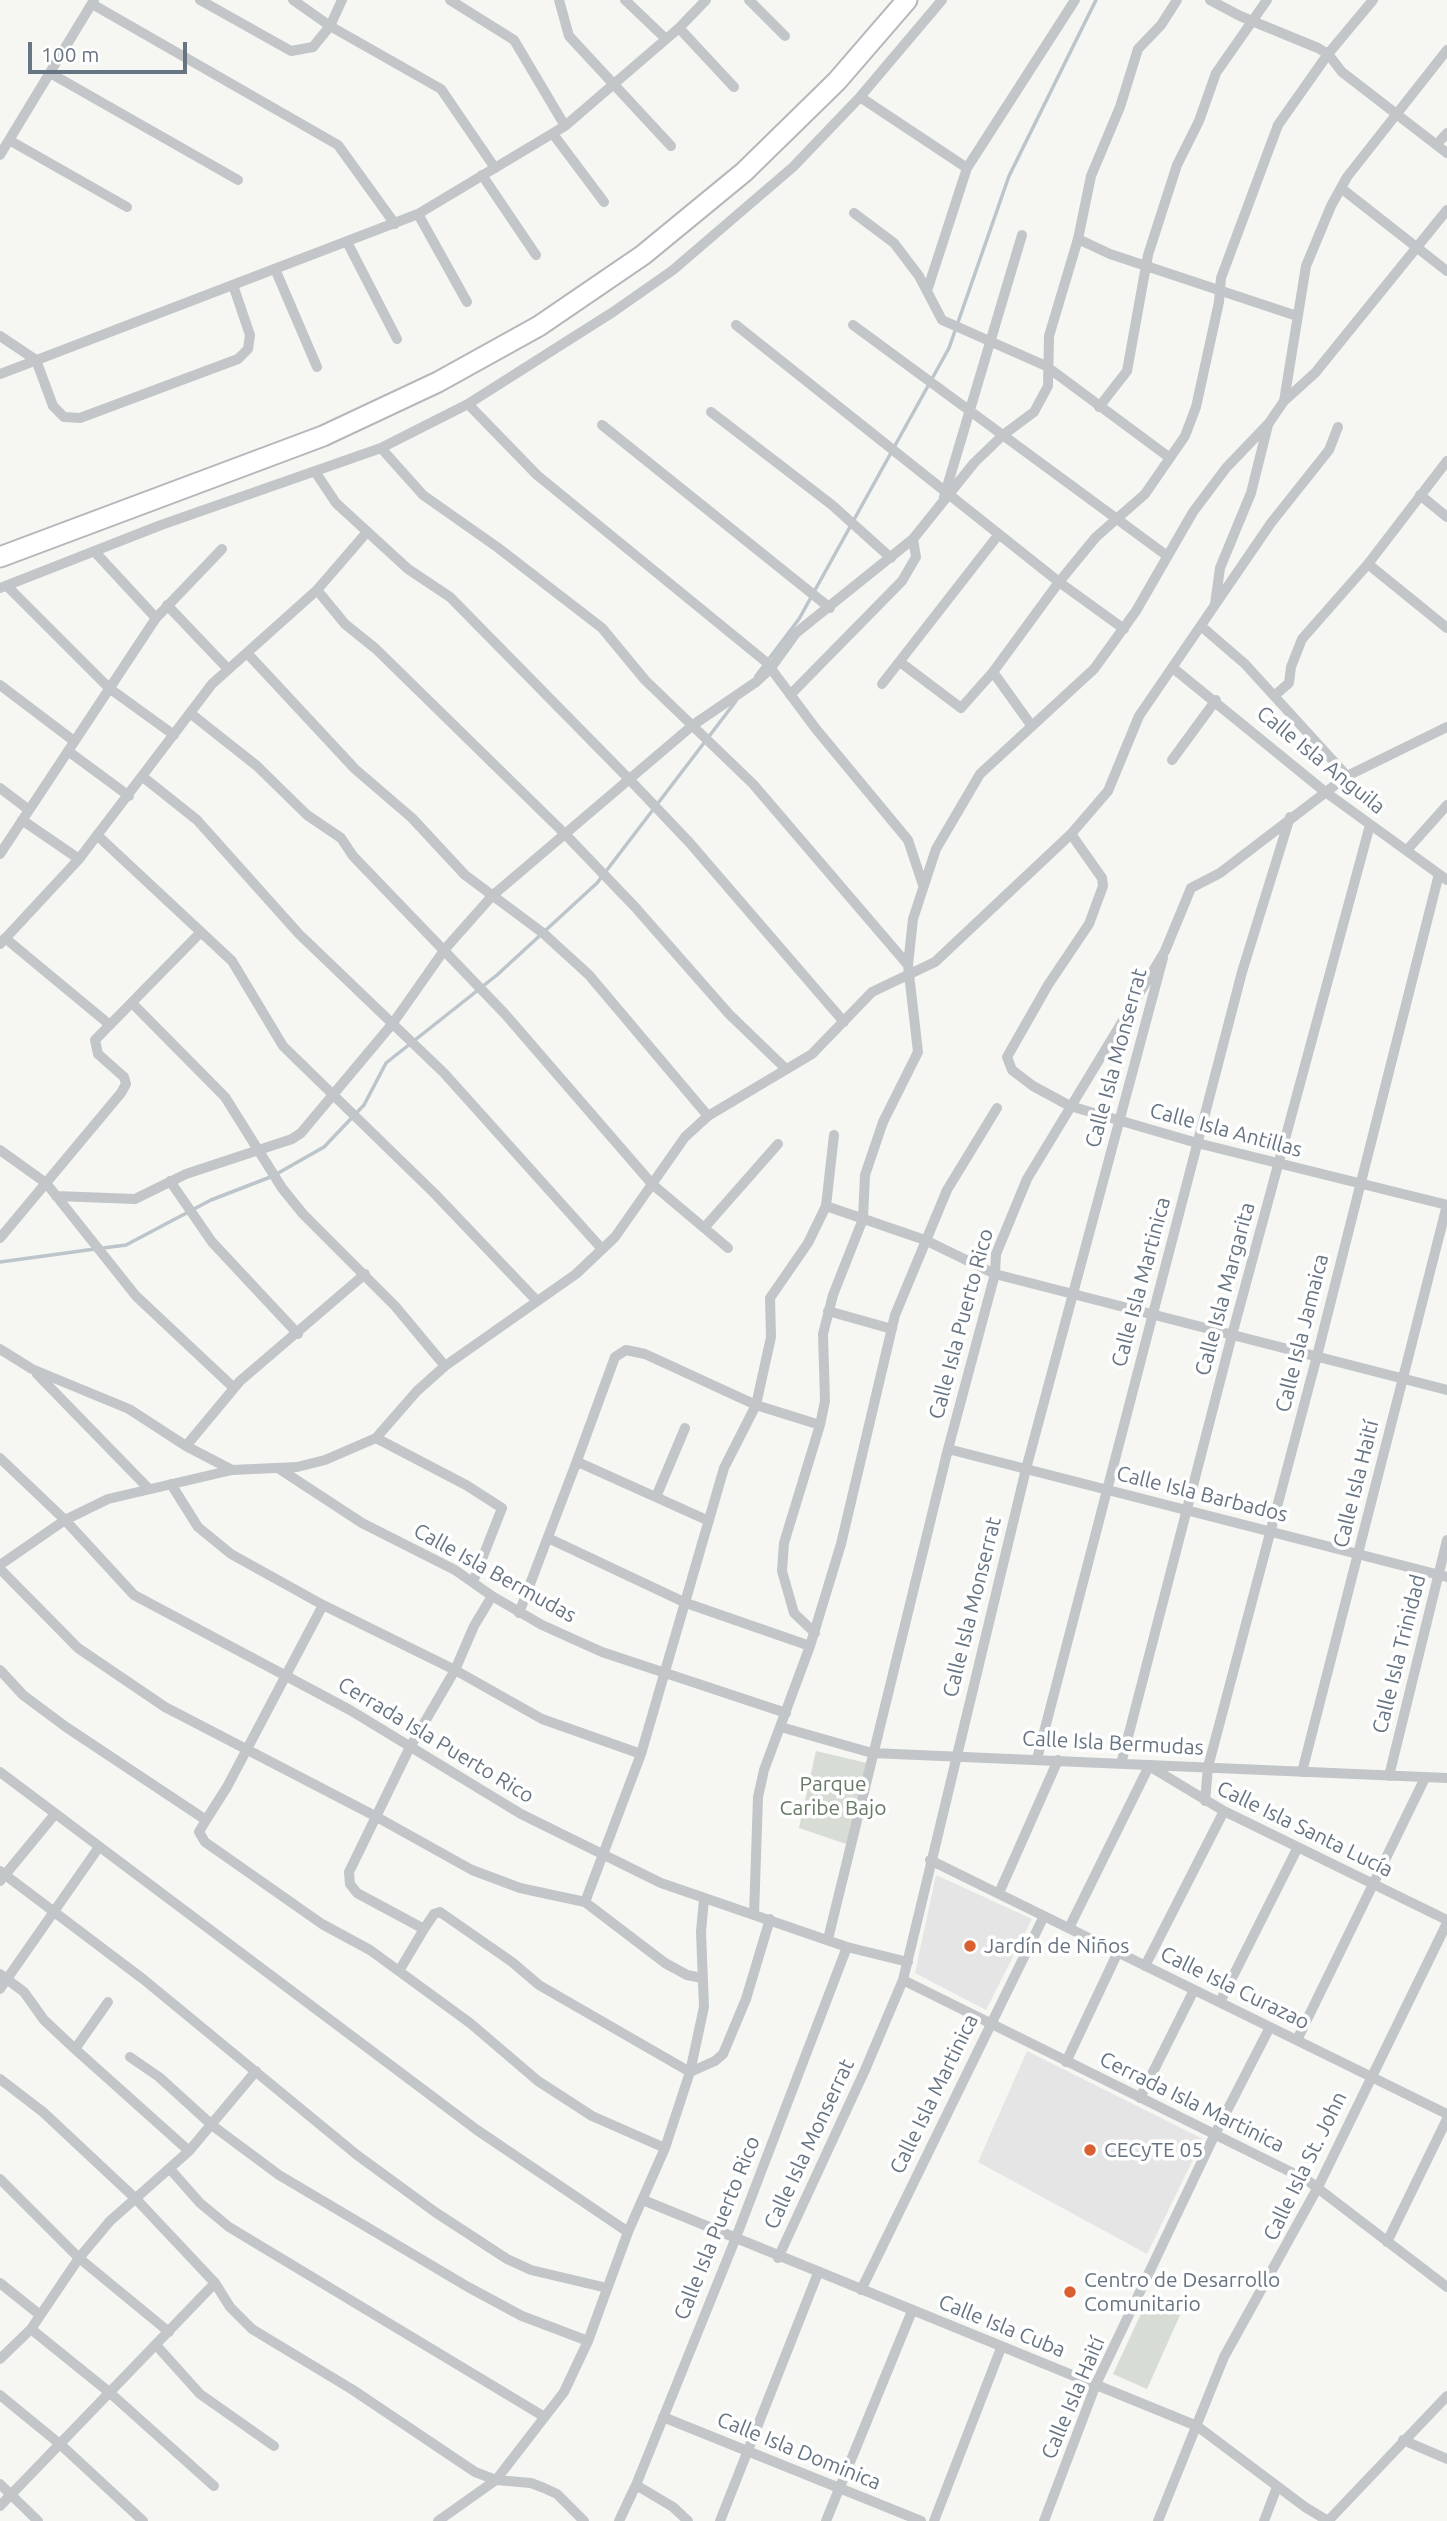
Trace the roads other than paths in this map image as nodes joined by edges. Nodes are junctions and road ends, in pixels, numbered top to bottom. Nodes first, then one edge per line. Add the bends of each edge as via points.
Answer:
1 (200, 0) edge
2 (293, 0) edge
3 (342, 0) edge
4 (450, 0) edge
5 (559, 0) edge
6 (625, 0) edge
7 (706, 0) edge
8 (749, 0) edge
9 (907, 0) edge
10 (942, 0) edge
11 (1075, 0) edge
12 (1177, 0) edge
13 (1210, 0) edge
14 (1267, 0) edge
15 (1373, 0) edge
16 (93, 2) edge
17 (1252, 20) junction
18 (330, 26) junction
19 (679, 29) junction
20 (785, 36) dead end
21 (667, 39) junction
22 (1447, 50) edge
23 (1328, 54) junction
24 (50, 73) junction
25 (615, 84) junction
26 (734, 87) dead end
27 (860, 97) junction
28 (1396, 114) junction
29 (565, 126) junction
30 (1447, 133) edge
31 (553, 134) junction
32 (9, 140) junction
33 (1437, 144) junction
34 (671, 146) dead end
35 (1447, 153) edge
36 (0, 155) edge
37 (495, 168) junction
38 (967, 168) junction
39 (482, 175) junction
40 (238, 180) dead end
41 (1341, 188) junction
42 (604, 202) dead end
43 (127, 207) dead end
44 (1447, 210) edge
45 (854, 213) dead end
46 (418, 214) junction
47 (395, 224) junction
48 (1022, 234) dead end
49 (1078, 239) junction
50 (347, 242) junction
51 (1416, 245) junction
52 (536, 255) dead end
53 (1145, 265) junction
54 (275, 269) junction
55 (1447, 271) edge
56 (233, 285) junction
57 (1220, 288) junction
58 (928, 291) junction
59 (467, 302) dead end
60 (1297, 316) junction
61 (736, 325) dead end
62 (853, 325) dead end
63 (0, 336) edge
64 (397, 339) dead end
65 (988, 341) junction
66 (36, 360) junction
67 (1046, 366) junction
68 (317, 367) dead end
69 (0, 374) edge
70 (1283, 401) junction
71 (468, 404) junction
72 (1099, 407) junction
73 (968, 409) junction
74 (711, 412) dead end
75 (1269, 423) junction
76 (602, 425) dead end
77 (1338, 427) dead end
78 (1003, 435) junction
79 (381, 448) junction
80 (1170, 458) junction
81 (1447, 461) edge
82 (316, 473) junction
83 (1420, 495) junction
84 (946, 496) junction
85 (1447, 517) edge
86 (1116, 519) junction
87 (368, 532) junction
88 (999, 534) junction
89 (913, 538) junction
90 (222, 549) dead end
91 (94, 551) junction
92 (1166, 555) junction
93 (0, 557) edge
94 (891, 558) junction
95 (1368, 564) junction
96 (1059, 582) junction
97 (4, 587) edge
98 (317, 590) junction
99 (167, 605) junction
100 (1214, 606) junction
101 (830, 608) junction
102 (156, 618) junction
103 (1201, 626) junction
104 (1447, 628) edge
105 (1124, 629) junction
106 (247, 653) junction
107 (900, 662) junction
108 (1173, 668) junction
109 (228, 669) junction
110 (770, 669) junction
111 (993, 672) junction
112 (882, 684) dead end
113 (0, 685) edge
114 (109, 688) junction
115 (790, 695) junction
116 (1274, 696) junction
117 (1216, 700) junction
118 (190, 713) junction
119 (693, 725) junction
120 (1031, 725) junction
121 (1447, 727) edge
122 (174, 735) junction
123 (71, 746) junction
124 (1172, 760) dead end
125 (1347, 776) junction
126 (143, 777) junction
127 (629, 779) junction
128 (0, 788) edge
129 (1324, 791) junction
130 (129, 796) junction
131 (1447, 805) edge
132 (26, 815) junction
133 (1290, 817) junction
134 (1370, 825) junction
135 (564, 833) junction
136 (1071, 834) junction
137 (97, 835) junction
138 (1406, 850) junction
139 (0, 854) edge
140 (79, 859) junction
141 (1443, 877) edge
142 (923, 885) junction
143 (492, 896) junction
144 (201, 932) junction
145 (3, 941) edge
146 (445, 949) junction
147 (1165, 951) junction
148 (909, 969) junction
149 (132, 1003) junction
150 (844, 1022) junction
151 (393, 1023) junction
152 (110, 1025) junction
153 (786, 1069) junction
154 (333, 1095) junction
155 (1070, 1106) junction
156 (997, 1108) dead end
157 (708, 1116) junction
158 (1119, 1121) junction
159 (834, 1135) dead end
160 (1196, 1143) junction
161 (778, 1144) dead end
162 (0, 1150) edge
163 (257, 1151) junction
164 (1279, 1164) junction
165 (170, 1181) junction
166 (46, 1183) junction
167 (1360, 1183) junction
168 (652, 1184) junction
169 (56, 1196) junction
170 (1447, 1205) edge
171 (826, 1206) junction
172 (863, 1219) junction
173 (704, 1228) junction
174 (0, 1238) edge
175 (925, 1240) junction
176 (728, 1248) dead end
177 (602, 1249) junction
178 (365, 1274) junction
179 (995, 1274) junction
180 (1072, 1294) junction
181 (537, 1301) junction
182 (828, 1311) junction
183 (1152, 1314) junction
184 (892, 1329) junction
185 (298, 1334) junction
186 (1232, 1335) junction
187 (0, 1349) edge
188 (1317, 1356) junction
189 (445, 1366) junction
190 (32, 1369) junction
191 (1403, 1378) junction
192 (234, 1388) junction
193 (1447, 1390) edge
194 (756, 1405) junction
195 (820, 1425) junction
196 (685, 1428) dead end
197 (376, 1438) junction
198 (186, 1446) junction
199 (948, 1449) junction
200 (0, 1458) edge
201 (575, 1466) junction
202 (278, 1468) junction
203 (1026, 1469) junction
204 (232, 1470) junction
205 (171, 1484) junction
206 (148, 1488) junction
207 (1107, 1490) junction
208 (656, 1497) junction
209 (1187, 1510) junction
210 (65, 1520) junction
211 (709, 1521) junction
212 (1269, 1531) junction
213 (548, 1538) junction
214 (1447, 1541) edge
215 (1358, 1554) junction
216 (0, 1567) edge
217 (1443, 1576) edge
218 (473, 1582) junction
219 (492, 1596) junction
220 (686, 1603) junction
221 (323, 1605) junction
222 (519, 1613) junction
223 (815, 1633) junction
224 (810, 1646) junction
225 (0, 1670) edge
226 (455, 1670) junction
227 (286, 1674) junction
228 (665, 1674) junction
229 (786, 1713) junction
230 (781, 1727) junction
231 (247, 1748) junction
232 (410, 1749) junction
233 (641, 1754) junction
234 (873, 1754) junction
235 (956, 1755) junction
236 (1037, 1759) junction
237 (1058, 1760) junction
238 (1121, 1764) junction
239 (1149, 1766) junction
240 (1208, 1767) junction
241 (0, 1772) edge
242 (1302, 1772) junction
243 (1389, 1776) junction
244 (1425, 1777) junction
245 (1447, 1778) edge
246 (1205, 1801) junction
247 (1224, 1811) junction
248 (55, 1814) junction
249 (376, 1816) junction
250 (205, 1819) junction
251 (99, 1847) junction
252 (1298, 1847) junction
253 (603, 1854) junction
254 (930, 1860) junction
255 (2, 1876) edge
256 (1375, 1885) junction
257 (999, 1893) junction
258 (704, 1899) junction
259 (584, 1902) junction
260 (54, 1912) junction
261 (754, 1915) junction
262 (1044, 1916) junction
263 (769, 1919) junction
264 (1447, 1922) edge
265 (1069, 1928) junction
266 (424, 1929) junction
267 (828, 1940) junction
268 (847, 1947) junction
269 (1118, 1952) junction
270 (908, 1962) junction
271 (1145, 1966) junction
272 (399, 1971) junction
273 (4, 1976) edge
274 (702, 1978) junction
275 (903, 1980) junction
276 (0, 1989) edge
277 (1194, 1990) junction
278 (108, 2003) dead end
279 (1220, 2003) junction
280 (990, 2022) junction
281 (1270, 2027) junction
282 (1297, 2040) junction
283 (75, 2049) junction
284 (130, 2057) dead end
285 (1066, 2062) junction
286 (257, 2071) junction
287 (690, 2072) junction
288 (1371, 2077) junction
289 (0, 2079) edge
290 (1140, 2098) junction
291 (1447, 2117) edge
292 (213, 2126) junction
293 (1215, 2134) junction
294 (665, 2148) junction
295 (190, 2151) junction
296 (170, 2169) junction
297 (0, 2179) edge
298 (1318, 2186) junction
299 (136, 2199) junction
300 (643, 2200) junction
301 (628, 2232) junction
302 (735, 2240) junction
303 (1387, 2242) junction
304 (79, 2258) junction
305 (778, 2258) junction
306 (818, 2273) junction
307 (0, 2283) edge
308 (215, 2283) junction
309 (1447, 2287) edge
310 (607, 2288) junction
311 (861, 2290) junction
312 (912, 2311) junction
313 (40, 2315) junction
314 (31, 2329) junction
315 (169, 2332) junction
316 (588, 2341) junction
317 (156, 2345) junction
318 (1001, 2348) junction
319 (0, 2359) edge
320 (1096, 2384) junction
321 (109, 2392) junction
322 (0, 2395) edge
323 (1447, 2396) edge
324 (543, 2416) junction
325 (663, 2417) junction
326 (1197, 2426) junction
327 (1403, 2440) junction
328 (61, 2445) junction
329 (274, 2446) dead end
330 (748, 2451) junction
331 (1447, 2459) edge
332 (496, 2480) junction
333 (0, 2484) edge
334 (636, 2485) junction
335 (214, 2486) dead end
336 (1277, 2487) junction
337 (838, 2488) junction
338 (11, 2495) junction
339 (0, 2506) edge
340 (38, 2521) edge
341 (143, 2521) edge
342 (438, 2521) edge
343 (584, 2521) edge
344 (619, 2521) edge
345 (688, 2521) edge
346 (720, 2521) edge
347 (826, 2521) edge
348 (921, 2521) edge
349 (934, 2521) edge
350 (1044, 2521) edge
351 (1158, 2521) edge
352 (1264, 2521) edge
353 (1328, 2521) edge

1 - 18 street via 291,51 313,47
2 - 18 street
3 - 18 street
4 - 29 street via 514,40
5 - 25 street via 569,36
6 - 21 street
7 - 19 street
8 - 20 street
9 - 93 highway via 836,81 744,172 643,255 539,326 438,382 323,436
10 - 27 street
11 - 38 street
12 - 49 street via 1132,61 1091,176
13 - 17 street
14 - 17 street
15 - 23 street
16 - 24 street
16 - 47 street via 338,145
17 - 23 street
17 - 53 street via 1211,85 1172,178
18 - 37 street via 441,89
19 - 21 street
19 - 26 street
21 - 25 street
22 - 28 street
23 - 28 street via 1342,72
23 - 57 street via 1278,125
24 - 32 street
24 - 40 street
25 - 29 street
25 - 34 street
27 - 38 street
27 - 71 street via 793,167 673,270
28 - 33 street
28 - 41 street
29 - 31 street
30 - 33 street
31 - 37 street
31 - 42 street
32 - 36 street
32 - 43 street
33 - 35 street
37 - 39 street
38 - 58 street
39 - 46 street
39 - 52 street
41 - 51 street
41 - 60 street via 1306,266
44 - 51 street
45 - 58 street via 894,243
46 - 47 street
46 - 59 street
47 - 50 street
48 - 65 street
49 - 53 street
49 - 67 street via 1049,335
50 - 54 street
50 - 64 street
51 - 55 street
51 - 70 street via 1364,316 1315,373
53 - 57 street
53 - 72 street via 1127,371
54 - 56 street
54 - 68 street
56 - 66 street
56 - 66 street via 250,335 248,349 238,359 79,418 64,417 53,405
57 - 60 street
57 - 80 street via 1196,407
58 - 65 street via 942,320
60 - 70 street
61 - 84 street
62 - 73 street
63 - 66 street
65 - 67 street
65 - 73 street
66 - 69 street
67 - 72 street
67 - 78 street via 1048,386 1042,401
70 - 75 street
71 - 79 street
71 - 110 street via 537,475
72 - 80 street
73 - 78 street
73 - 84 street
74 - 94 street via 832,505
75 - 92 street via 1226,468
75 - 100 street via 1251,493 1220,568
76 - 101 street
77 - 100 street via 1329,450
78 - 84 street
78 - 86 street
79 - 82 street
79 - 119 street via 423,495 602,628 645,680
80 - 86 street via 1145,494
81 - 83 street
82 - 87 street via 337,503
82 - 91 street
83 - 85 street
83 - 95 street
84 - 88 street
84 - 89 street
86 - 92 street
86 - 96 street
87 - 98 street
87 - 127 street via 408,569 450,597
88 - 96 street
88 - 107 street
89 - 94 street
89 - 115 street via 916,556 902,581
90 - 99 street
91 - 97 street
91 - 102 street
92 - 105 street
94 - 101 street
95 - 104 street
95 - 116 street via 1302,639 1289,683
96 - 105 street
96 - 111 street
97 - 114 street
98 - 106 street
98 - 135 street via 345,624
99 - 102 street
99 - 109 street
100 - 103 street
101 - 110 street via 796,633
102 - 114 street
103 - 108 street
103 - 116 street
105 - 120 street via 1094,669
106 - 109 street
106 - 143 street via 355,769
107 - 111 street via 961,708
107 - 112 street
108 - 117 street, Calle Isla Anguila
108 - 136 street via 1139,716 1108,791
109 - 118 street
110 - 115 street
110 - 119 street
111 - 120 street
113 - 123 street
114 - 122 street
114 - 123 street
115 - 142 street via 908,840
116 - 125 street
117 - 124 street
117 - 129 street, Calle Isla Anguila
118 - 122 street
118 - 146 street via 257,766 306,814 341,838 353,856
119 - 127 street
119 - 148 street via 753,784
120 - 142 street via 980,774 936,849
121 - 125 street, Calle Isla Puerto Rico
122 - 126 street
123 - 130 street
123 - 132 street
125 - 129 street, Calle Isla Puerto Rico
126 - 130 street
126 - 151 street via 197,820 299,934
127 - 135 street
127 - 150 street via 690,842
128 - 132 street
129 - 133 street, Calle Isla Puerto Rico
129 - 134 street, Calle Isla Anguila
130 - 137 street
131 - 138 street
132 - 139 street
132 - 140 street
133 - 147 street, Calle Isla Puerto Rico via 1220,873 1191,888
133 - 160 street, Calle Isla Martinica
134 - 138 street, Calle Isla Anguila
134 - 164 street, Calle Isla Margarita
135 - 143 street
135 - 153 street via 729,1014
136 - 148 street via 935,962
136 - 155 street, Calle Isla Antillas via 1103,886 1089,924 1007,1057 1008,1064 1033,1086
137 - 140 street
137 - 144 street
138 - 141 street, Calle Isla Anguila
140 - 145 street
141 - 167 street, Calle Isla Jamaica
142 - 148 street via 913,919
143 - 146 street
143 - 157 street via 543,933 589,975
144 - 149 street
144 - 154 street via 232,961 283,1046
145 - 152 street
146 - 151 street
146 - 168 street
147 - 155 street, Calle Isla Puerto Rico
147 - 158 street, Calle Isla Monserrat
148 - 150 street via 872,992
148 - 172 street via 918,1052 883,1122 865,1175
149 - 152 street
149 - 163 street via 225,1097
150 - 153 street via 823,1045
151 - 154 street
151 - 177 street
152 - 166 street via 94,1048 126,1084
153 - 157 street
154 - 163 street via 292,1139
154 - 181 street
155 - 158 street, Calle Isla Antillas
155 - 179 street, Calle Isla Puerto Rico via 1001,1236
156 - 175 street via 967,1154
157 - 168 street via 685,1137
158 - 160 street, Calle Isla Antillas
158 - 180 street, Calle Isla Monserrat
159 - 171 street
160 - 164 street, Calle Isla Antillas
160 - 183 street, Calle Isla Martinica
161 - 173 street
162 - 166 street
163 - 165 street
163 - 178 street via 303,1214
164 - 167 street, Calle Isla Antillas
164 - 186 street, Calle Isla Margarita
165 - 169 street via 135,1199
165 - 185 street via 212,1241
166 - 169 street
166 - 174 street
167 - 170 street, Calle Isla Antillas
167 - 188 street, Calle Isla Jamaica
168 - 173 street
168 - 177 street
169 - 192 street via 136,1296
170 - 191 street, Calle Isla Haití
171 - 172 street
171 - 194 street via 808,1243 770,1298 771,1337
172 - 175 street
172 - 182 street
173 - 176 street
175 - 179 street
175 - 184 street
177 - 181 street
178 - 185 street
178 - 189 street
179 - 180 street
179 - 199 street, Calle Isla Puerto Rico
180 - 183 street
180 - 203 street, Calle Isla Monserrat
181 - 189 street
182 - 184 street
182 - 195 street
183 - 186 street
183 - 207 street, Calle Isla Martinica
184 - 223 street via 861,1468
185 - 192 street
186 - 188 street
186 - 209 street, Calle Isla Margarita
187 - 190 street
188 - 191 street
188 - 212 street, Calle Isla Jamaica
189 - 197 street
190 - 198 street via 129,1409
190 - 206 street
191 - 193 street
191 - 215 street, Calle Isla Haití
192 - 198 street
194 - 195 street
194 - 201 street via 645,1354 626,1350 615,1357
194 - 211 street via 724,1468
195 - 223 street via 784,1543 782,1571 794,1613
196 - 208 street
197 - 202 street via 325,1460
197 - 218 street via 502,1508
198 - 204 street
199 - 203 street, Calle Isla Barbados
199 - 234 street, Calle Isla Puerto Rico
200 - 210 street, Cerrada Isla Puerto Rico
201 - 208 street via 586,1463
201 - 213 street
202 - 204 street
202 - 218 street, Calle Isla Bermudas via 362,1523
203 - 207 street, Calle Isla Barbados
203 - 235 street, Calle Isla Monserrat
204 - 205 street
205 - 206 street
205 - 221 street via 210,1538
206 - 210 street via 108,1499
207 - 209 street, Calle Isla Barbados
207 - 236 street, Calle Isla Martinica
208 - 211 street
209 - 212 street, Calle Isla Barbados
209 - 238 street, Calle Isla Margarita
210 - 216 street
210 - 227 street, Cerrada Isla Puerto Rico via 134,1595
211 - 220 street
212 - 215 street, Calle Isla Barbados
212 - 240 street, Calle Isla Jamaica
213 - 220 street
213 - 222 street
214 - 217 street, Calle Isla Trinidad
215 - 217 street, Calle Isla Barbados
215 - 242 street, Calle Isla Haití
216 - 231 street via 78,1648 128,1685
217 - 243 street, Calle Isla Trinidad
218 - 219 street, Calle Isla Bermudas
219 - 222 street, Calle Isla Bermudas
219 - 226 street
220 - 224 street
220 - 228 street
221 - 226 street
221 - 227 street
222 - 228 street, Calle Isla Bermudas via 602,1652
223 - 224 street
224 - 229 street
225 - 250 street via 23,1695 66,1727
226 - 232 street
226 - 233 street via 542,1719
227 - 231 street
227 - 232 street, Cerrada Isla Puerto Rico
228 - 229 street, Calle Isla Bermudas
228 - 233 street
229 - 230 street
230 - 234 street, Calle Isla Bermudas
230 - 261 street via 758,1797
231 - 249 street
231 - 250 street
232 - 249 street
232 - 253 street, Cerrada Isla Puerto Rico via 521,1814
233 - 253 street
234 - 235 street, Calle Isla Bermudas
234 - 267 street, Calle Isla Puerto Rico
235 - 236 street, Calle Isla Bermudas
235 - 254 street, Calle Isla Monserrat
236 - 237 street, Calle Isla Bermudas
237 - 238 street, Calle Isla Bermudas
237 - 257 street
238 - 239 street, Calle Isla Bermudas
239 - 240 street, Calle Isla Bermudas
239 - 246 street, Calle Isla Santa Lucía
239 - 265 street
240 - 242 street, Calle Isla Bermudas
240 - 246 street, Calle Isla Jamaica
241 - 248 street
242 - 243 street, Calle Isla Bermudas
243 - 244 street, Calle Isla Bermudas
244 - 245 street, Calle Isla Bermudas
244 - 256 street
246 - 247 street, Calle Isla Santa Lucía
247 - 252 street, Calle Isla Santa Lucía
247 - 271 street
248 - 251 street
248 - 255 street
249 - 259 street via 472,1870 520,1888
249 - 266 street via 349,1872 351,1884 357,1893
250 - 272 street via 199,1832 205,1842
251 - 260 street
251 - 301 street via 477,2130
252 - 256 street, Calle Isla Santa Lucía
252 - 279 street
253 - 258 street, Cerrada Isla Puerto Rico
253 - 259 street
254 - 257 street, Calle Isla Curazao
254 - 270 street, Calle Isla Monserrat
255 - 260 street
256 - 264 street, Calle Isla Santa Lucía
256 - 282 street
257 - 262 street, Calle Isla Curazao
258 - 261 street, Cerrada Isla Puerto Rico
258 - 274 street
259 - 274 street via 665,1963
260 - 273 street
260 - 286 street
261 - 263 street, Cerrada Isla Puerto Rico
262 - 265 street, Calle Isla Curazao
262 - 280 street, Calle Isla Martinica
263 - 267 street, Cerrada Isla Puerto Rico
263 - 287 street via 746,1999 723,2054
264 - 288 street, Calle Isla St. John
265 - 269 street, Calle Isla Curazao
266 - 272 street
266 - 287 street via 434,1914 447,1915 539,1985
267 - 268 street, Cerrada Isla Puerto Rico
268 - 270 street, Cerrada Isla Puerto Rico
268 - 302 street, Calle Isla Puerto Rico
269 - 271 street, Calle Isla Curazao
269 - 285 street
270 - 275 street, Calle Isla Monserrat
271 - 277 street, Calle Isla Curazao
272 - 294 street via 538,2081 593,2116
273 - 276 street
273 - 283 street
274 - 287 street via 704,2007
275 - 280 street, Cerrada Isla Martinica
275 - 305 street, Calle Isla Monserrat
277 - 279 street, Calle Isla Curazao
277 - 290 street
278 - 283 street
279 - 281 street, Calle Isla Curazao
280 - 285 street, Cerrada Isla Martinica
280 - 311 street, Calle Isla Martinica
281 - 282 street, Calle Isla Curazao
281 - 293 street, Calle Isla Haití
282 - 288 street, Calle Isla Curazao
283 - 295 street
284 - 292 street
285 - 290 street, Cerrada Isla Martinica
286 - 292 street
286 - 310 street via 357,2155 507,2259 531,2270
287 - 294 street
288 - 291 street, Calle Isla Curazao
288 - 298 street, Calle Isla St. John
289 - 299 street via 43,2112
290 - 293 street, Cerrada Isla Martinica
291 - 303 street
292 - 295 street
292 - 316 street via 279,2175 468,2287 522,2316
293 - 298 street, Cerrada Isla Martinica
293 - 320 street, Calle Isla Haití
294 - 300 street
295 - 296 street
296 - 299 street
296 - 324 street via 229,2227
297 - 304 street
298 - 303 street, Cerrada Isla Martinica
298 - 326 street, Calle Isla St. John via 1224,2357
299 - 304 street
299 - 308 street
300 - 301 street
300 - 302 street, Calle Isla Cuba
301 - 310 street
302 - 305 street, Calle Isla Cuba
302 - 325 street, Calle Isla Puerto Rico
303 - 309 street, Cerrada Isla Martinica
304 - 313 street
304 - 315 street
305 - 306 street, Calle Isla Cuba
306 - 311 street, Calle Isla Cuba
306 - 330 street
307 - 313 street
308 - 315 street
308 - 332 street via 252,2329 354,2390 475,2472
310 - 316 street
311 - 312 street, Calle Isla Cuba
312 - 318 street, Calle Isla Cuba
312 - 337 street
313 - 314 street
314 - 319 street
314 - 321 street
315 - 317 street
316 - 324 street via 564,2392
317 - 321 street
317 - 329 street via 200,2394
318 - 320 street, Calle Isla Cuba
318 - 349 street
320 - 326 street, Calle Isla Cuba
320 - 350 street, Calle Isla Haití
321 - 328 street
321 - 335 street
322 - 328 street
323 - 327 street
324 - 332 street
325 - 330 street, Calle Isla Dominica
325 - 334 street, Calle Isla Puerto Rico
326 - 336 street, Calle Isla Cuba
326 - 351 street, Calle Isla St. John
327 - 331 street
327 - 353 street
328 - 338 street
328 - 341 street
330 - 337 street, Calle Isla Dominica
330 - 346 street
332 - 342 street
332 - 343 street via 531,2483 557,2494
333 - 338 street
334 - 344 street, Calle Isla Puerto Rico
334 - 345 street
336 - 352 street
336 - 353 street, Calle Isla Cuba
337 - 347 street
337 - 348 street, Calle Isla Dominica
338 - 339 street
338 - 340 street

